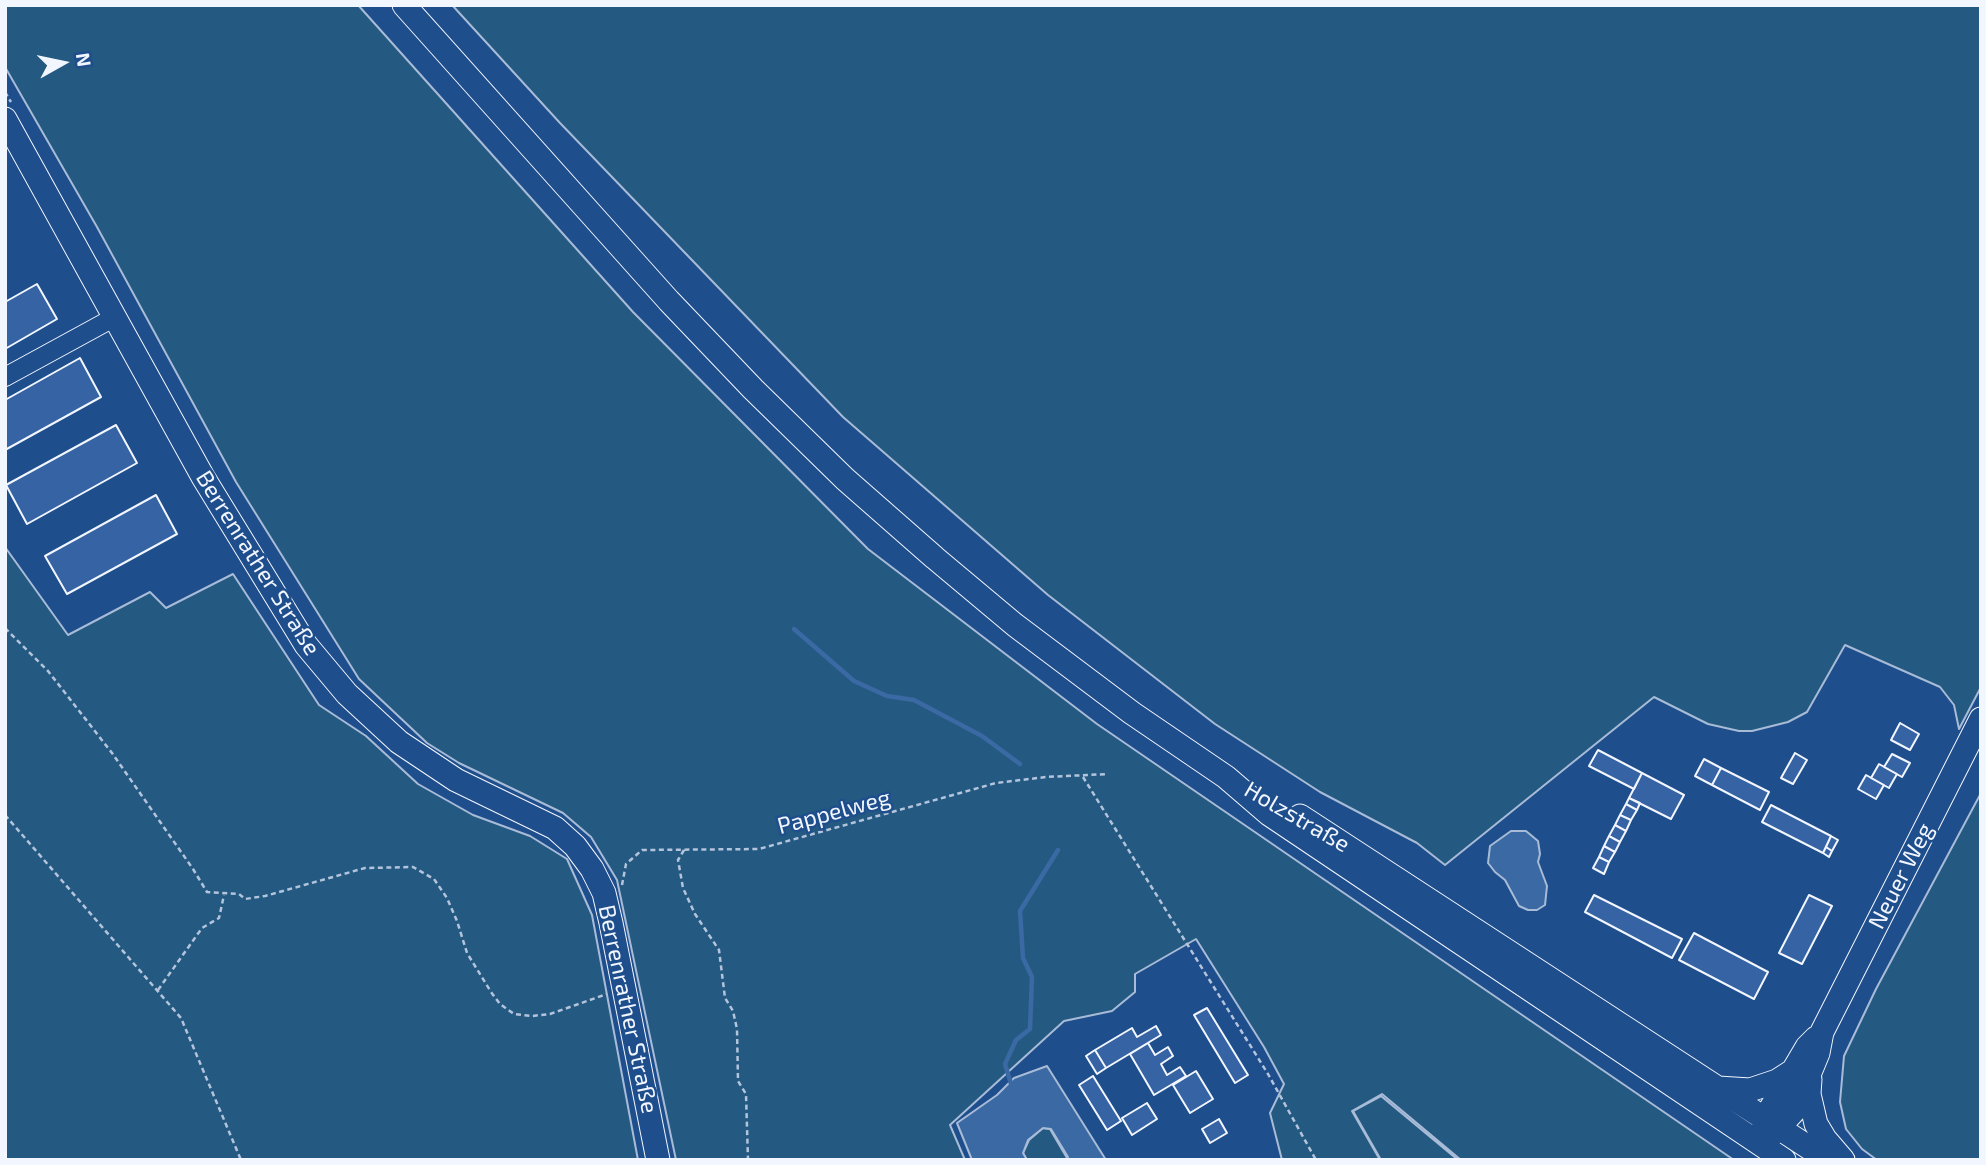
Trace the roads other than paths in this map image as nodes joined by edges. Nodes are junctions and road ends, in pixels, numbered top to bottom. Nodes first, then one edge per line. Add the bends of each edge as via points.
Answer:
1 (404, 5) edge
2 (9, 111) edge
3 (115, 317) junction
4 (5, 377) edge
5 (1981, 719) edge
6 (1226, 777) junction
7 (1801, 1072) junction
8 (1717, 1088) junction
9 (1773, 1123) junction
10 (1761, 1145) junction
11 (658, 1160) edge
12 (1784, 1160) edge
13 (1828, 1160) edge
14 (1843, 1160) edge

1 - 6 main road via 668,301 845,479 1015,625
2 - 3 main road, Berrenrather Straße
3 - 4 lane
3 - 11 main road, Berrenrather Straße via 259,572 306,646 347,694 399,742 456,780 555,828 593,869 604,893
5 - 7 main road, Neuer Weg via 1822,1032 1818,1053
6 - 8 main road, Holzstraße via 1273,799
6 - 10 main road, Holzstraße via 1280,821
7 - 8 main road via 1750,1090
7 - 9 main road, Neuer Weg
7 - 14 main road via 1816,1124
8 - 9 main road, Holzstraße
9 - 10 main road, Neuer Weg
9 - 13 main road, Holzstraße
10 - 12 main road, Holzstraße

